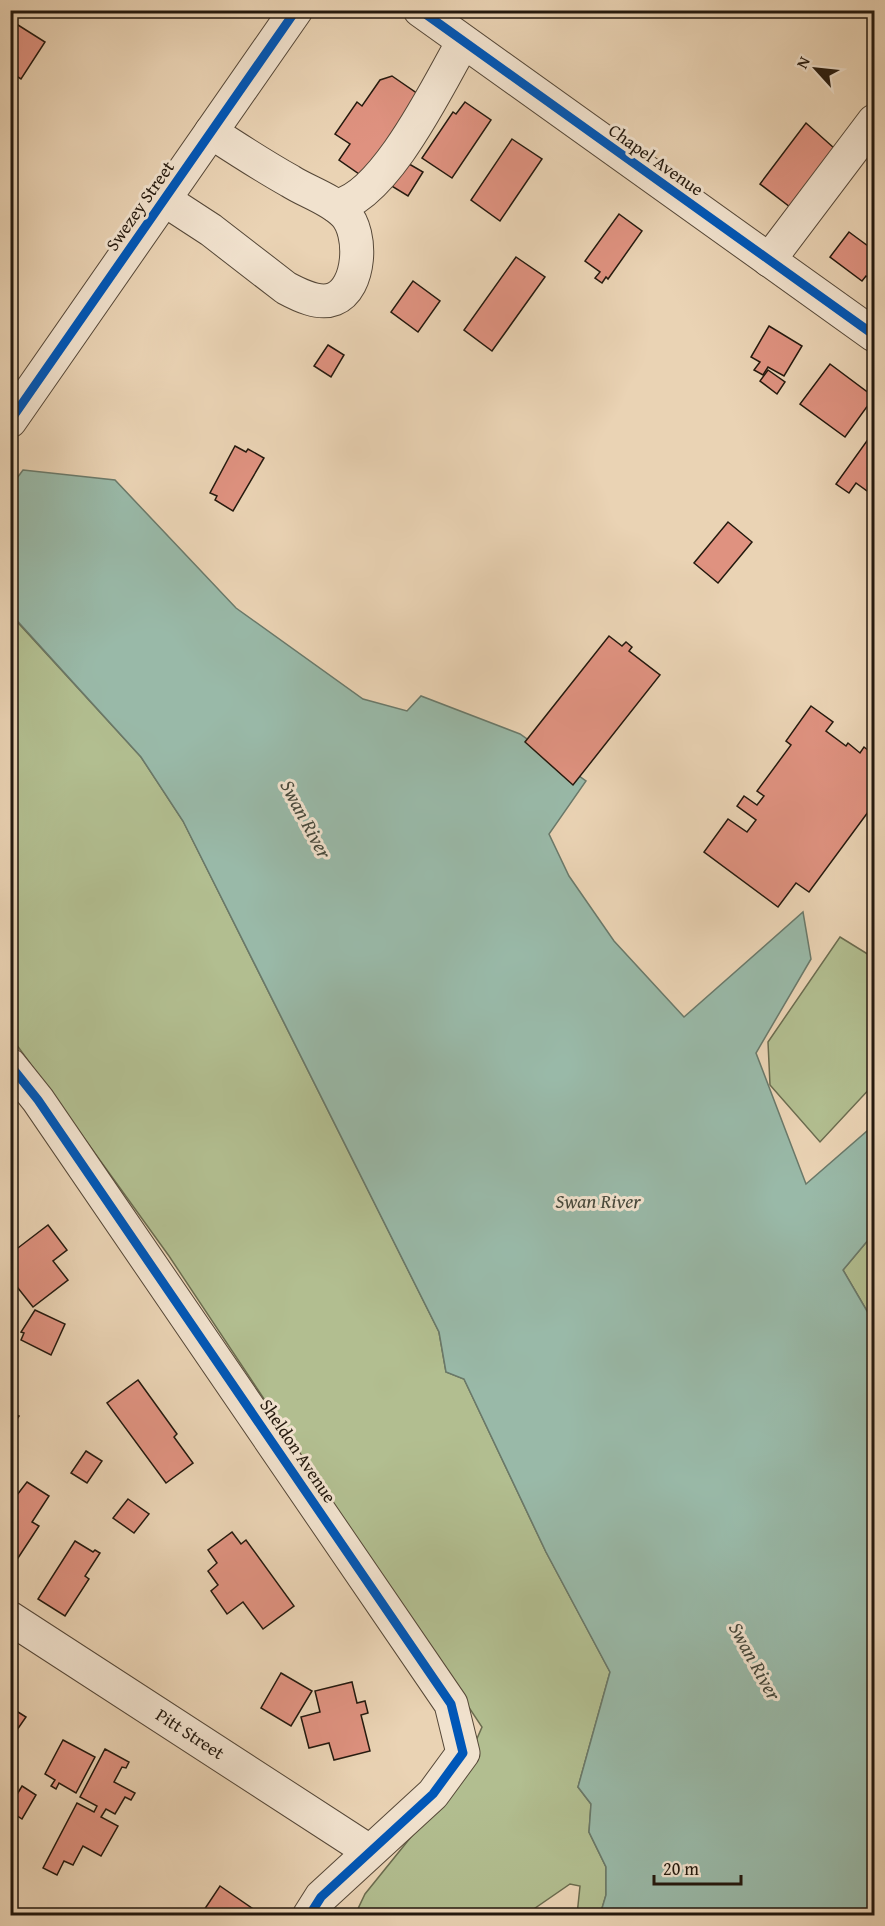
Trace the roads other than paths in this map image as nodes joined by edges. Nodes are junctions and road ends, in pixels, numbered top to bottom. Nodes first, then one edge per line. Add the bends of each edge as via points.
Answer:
1 (296, 10) edge
2 (420, 10) edge
3 (463, 42) junction
4 (874, 121) edge
5 (211, 132) junction
6 (165, 200) junction
7 (336, 206) junction
8 (769, 260) junction
9 (874, 335) edge
10 (10, 421) edge
11 (10, 1065) edge
12 (10, 1618) edge
13 (369, 1851) junction
14 (309, 1916) edge

1 - 5 street, Swezey Street
2 - 3 street, Chapel Avenue
3 - 7 street via 404,143 371,186 358,198
3 - 8 street, Chapel Avenue
4 - 8 street
5 - 6 street, Swezey Street
5 - 7 street
6 - 7 street via 286,288 322,300 333,300 342,294 352,278 356,260 357,236 351,222
6 - 10 street, Swezey Street
8 - 9 street, Chapel Avenue
11 - 13 street, Sheldon Avenue via 38,1100 451,1704 463,1753 433,1794
12 - 13 street, Pitt Street
13 - 14 street, Sheldon Avenue via 321,1897

